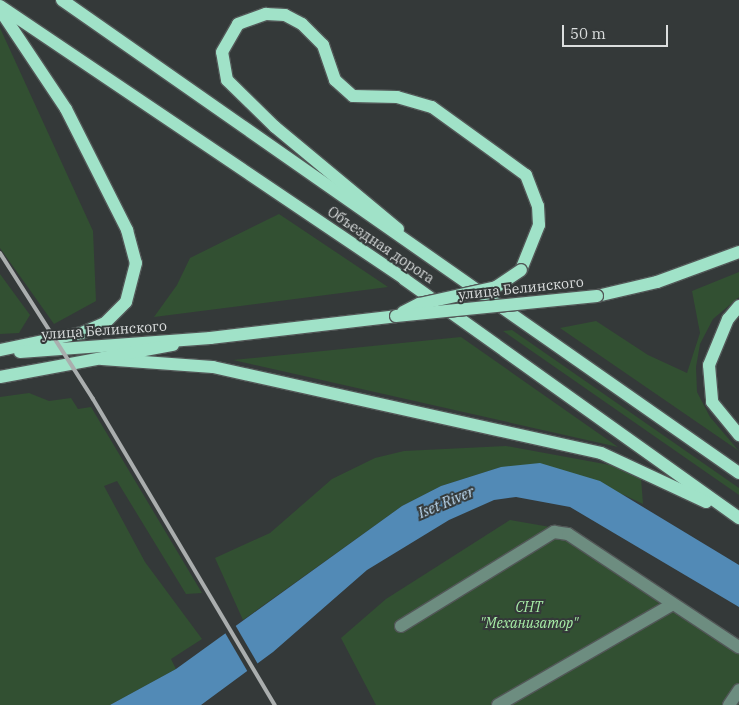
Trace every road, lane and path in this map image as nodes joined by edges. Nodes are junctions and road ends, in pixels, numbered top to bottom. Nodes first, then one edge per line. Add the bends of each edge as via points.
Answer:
1 (62, 0) edge
2 (0, 6) edge
3 (0, 10) edge
4 (739, 252) edge
5 (423, 254) junction
6 (739, 306) edge
7 (396, 316) junction
8 (213, 338) junction
9 (0, 352) edge
10 (102, 359) junction
11 (0, 377) edge
12 (739, 435) edge
13 (739, 473) edge
14 (739, 518) edge
15 (673, 604) junction
16 (401, 626) dead end
17 (739, 647) edge
18 (739, 690) edge
19 (498, 705) edge
20 (729, 705) edge

1 - 5 main road, Объездная дорога
2 - 14 main road, Объездная дорога via 412,284
3 - 9 main road via 66,110 127,230 136,263 126,302 105,323 81,333
4 - 7 main road, улица Белинского, bridge via 624,293
5 - 7 main road, bridge via 227,80 222,52 238,24 266,14 285,15 302,24 323,45 335,80 353,96 397,97 432,107 526,176 538,206 539,225 521,270 496,287 419,304
5 - 13 main road, Объездная дорога
6 - 12 main road via 728,319 709,365 712,402
7 - 8 main road, улица Белинского
8 - 9 main road, улица Белинского via 131,340
8 - 10 main road, улица Белинского
10 - 11 main road
10 - 14 main road via 214,367 601,453 638,466
15 - 16 street via 568,534 554,532
15 - 17 street
15 - 19 street via 560,674
18 - 20 street

